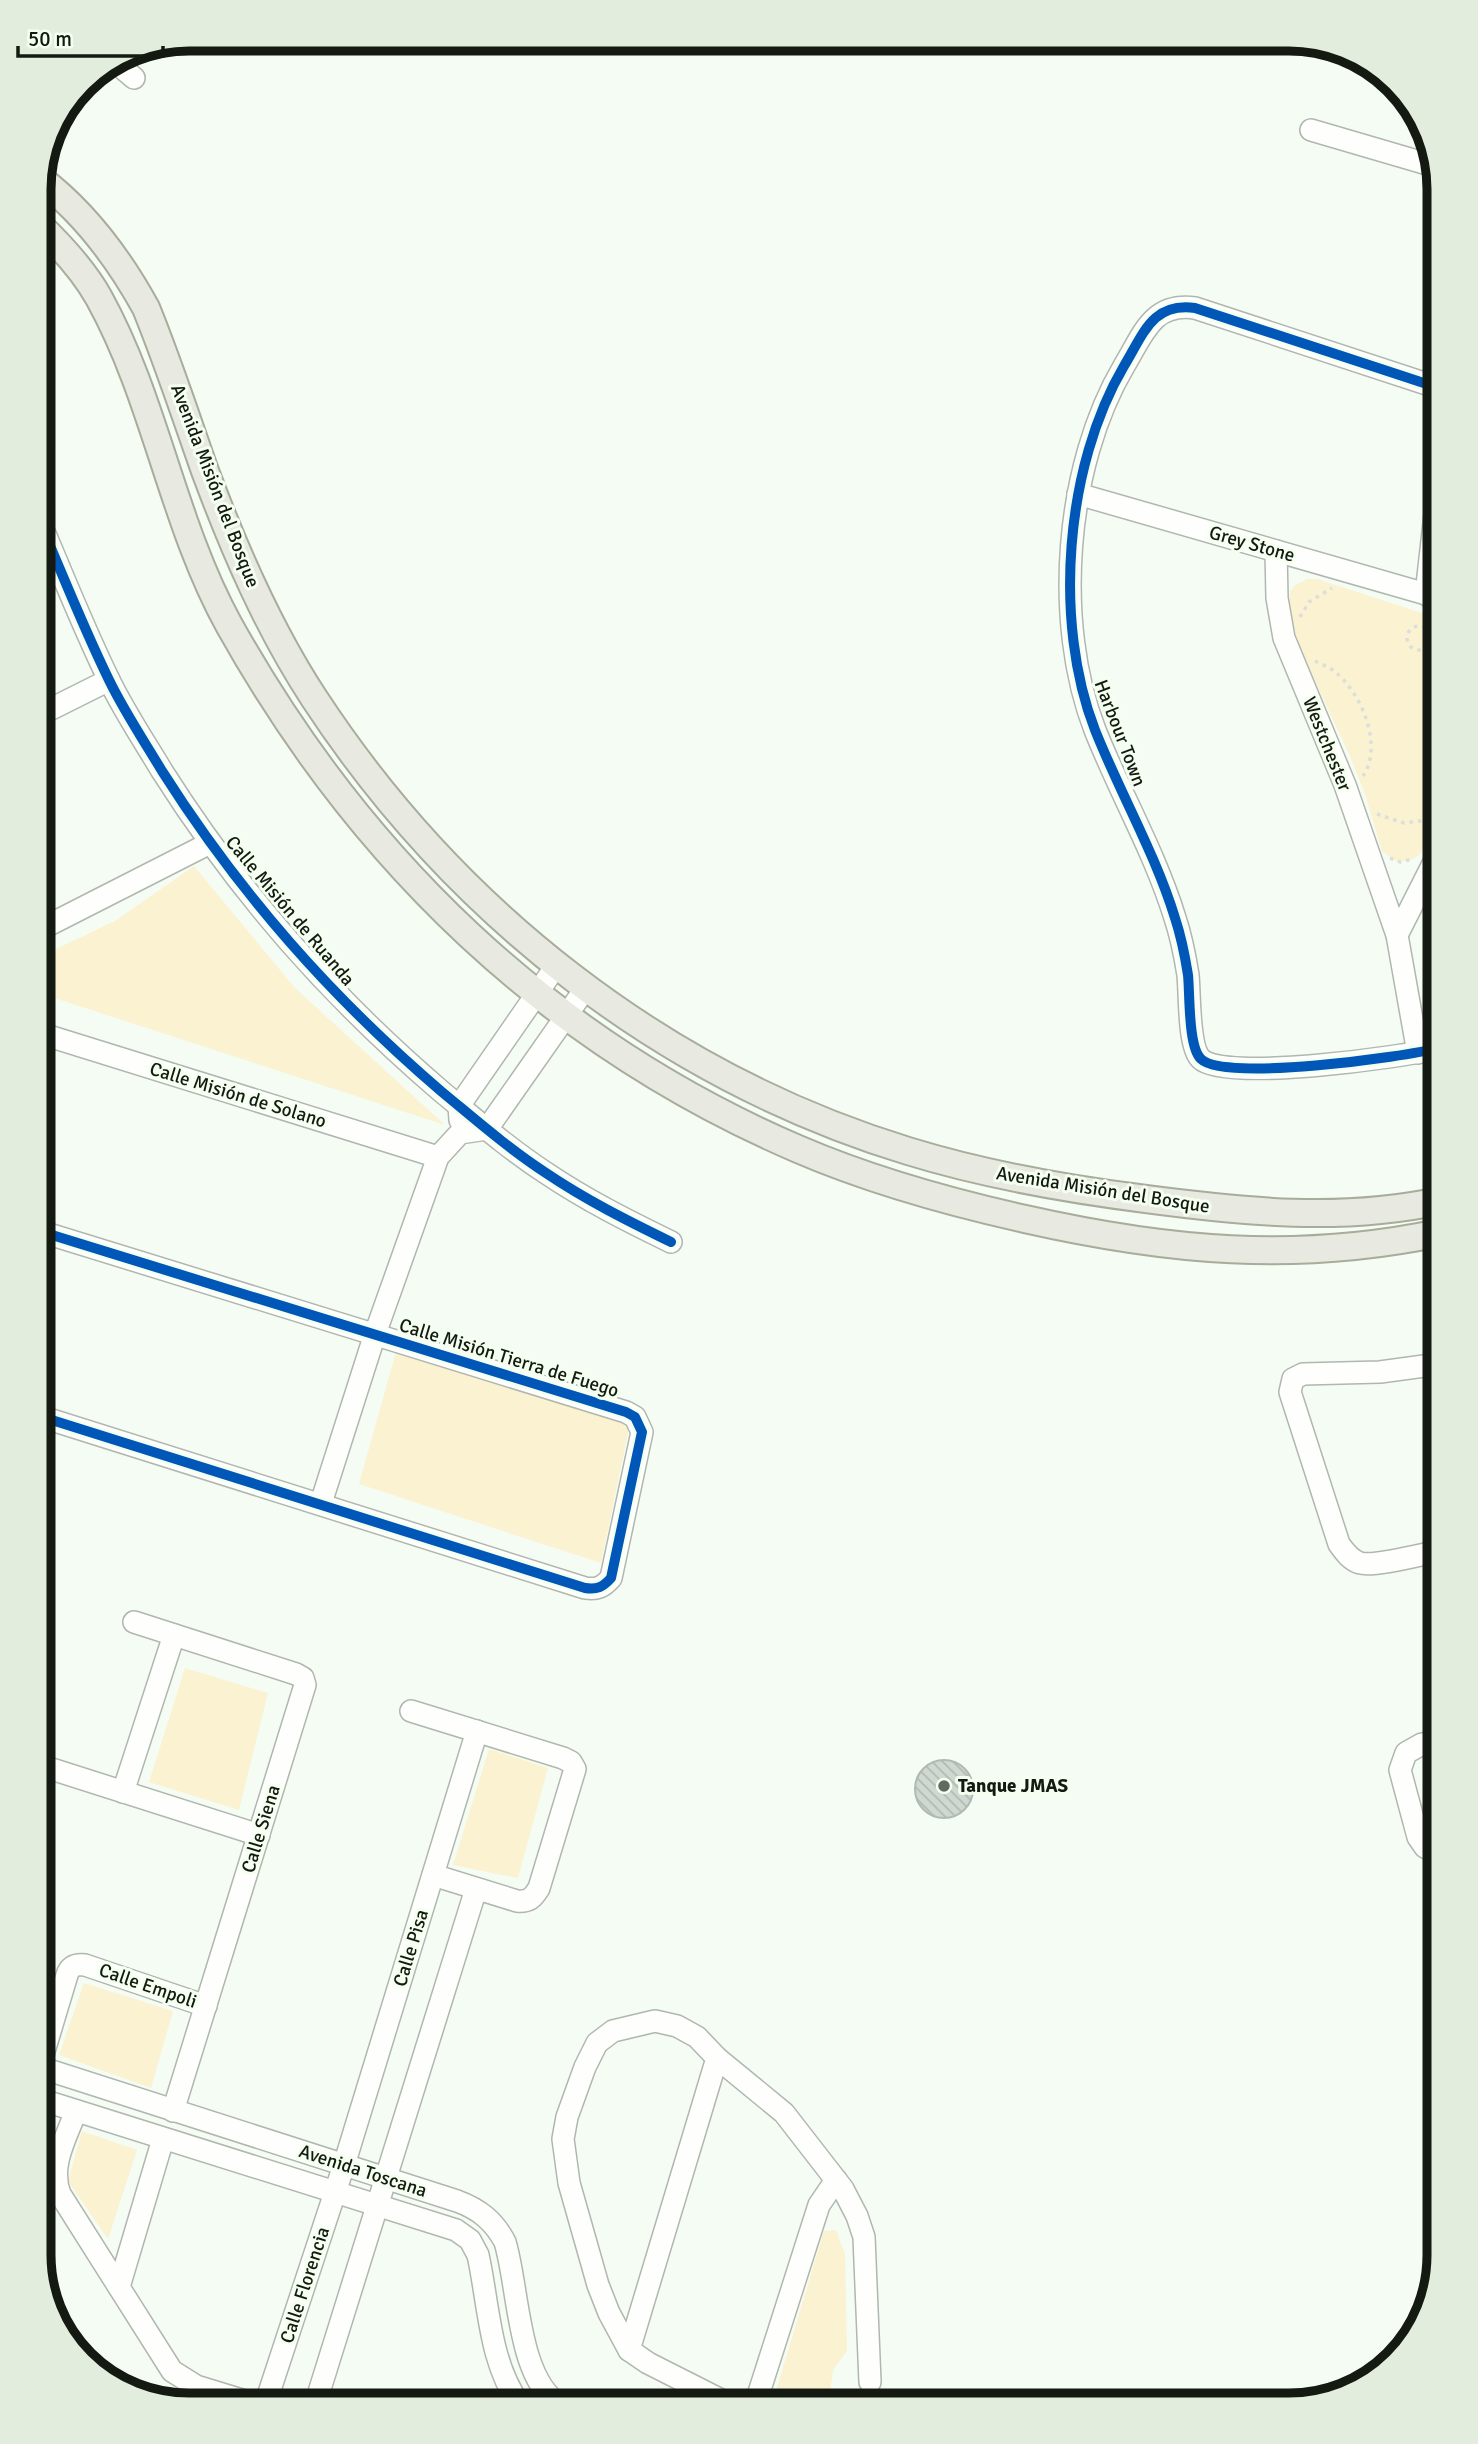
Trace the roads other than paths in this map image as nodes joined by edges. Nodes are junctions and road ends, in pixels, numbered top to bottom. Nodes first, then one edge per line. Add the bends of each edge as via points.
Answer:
1 (122, 68) edge
2 (134, 78) dead end
3 (1311, 130) dead end
4 (1425, 163) edge
5 (51, 189) edge
6 (51, 238) edge
7 (1427, 384) edge
8 (1079, 494) junction
9 (51, 547) edge
10 (1276, 551) junction
11 (1427, 597) edge
12 (109, 680) junction
13 (51, 709) edge
14 (210, 843) junction
15 (1427, 853) edge
16 (51, 924) edge
17 (1397, 935) junction
18 (556, 966) junction
19 (585, 989) junction
20 (536, 995) junction
21 (565, 1017) junction
22 (51, 1037) edge
23 (1427, 1051) edge
24 (1418, 1053) junction
25 (459, 1106) junction
26 (486, 1129) junction
27 (460, 1133) junction
28 (438, 1157) junction
29 (1073, 1189) junction
30 (1427, 1203) edge
31 (996, 1212) junction
32 (51, 1235) edge
33 (1427, 1236) edge
34 (671, 1242) dead end
35 (375, 1334) junction
36 (1427, 1366) edge
37 (51, 1420) edge
38 (321, 1503) junction
39 (1427, 1553) edge
40 (134, 1622) dead end
41 (174, 1634) junction
42 (411, 1711) dead end
43 (477, 1731) junction
44 (1427, 1745) edge
45 (51, 1769) edge
46 (123, 1792) junction
47 (259, 1835) junction
48 (1427, 1848) edge
49 (433, 1875) junction
50 (476, 1889) junction
51 (206, 2006) junction
52 (51, 2028) edge
53 (717, 2058) junction
54 (51, 2071) edge
55 (51, 2103) edge
56 (76, 2111) junction
57 (173, 2111) junction
58 (163, 2139) junction
59 (345, 2165) junction
60 (387, 2178) junction
61 (836, 2180) junction
62 (336, 2192) junction
63 (378, 2205) junction
64 (119, 2287) junction
65 (628, 2350) junction
66 (870, 2382) dead end
67 (219, 2393) edge
68 (269, 2393) edge
69 (319, 2393) edge
70 (511, 2393) edge
71 (546, 2393) edge
72 (709, 2393) edge
73 (759, 2393) edge

1 - 2 street
3 - 4 street
5 - 18 main road, Avenida Misión del Bosque via 109,249 146,308 230,536 312,696 371,779 436,855
6 - 20 main road, Avenida Misión del Bosque via 97,294 131,366 206,575 226,619 281,711 332,784 410,878
7 - 8 street, Harbour Town via 1195,307 1168,308 1155,316 1113,385 1097,421
8 - 10 street, Grey Stone
8 - 24 street, Harbour Town via 1071,564 1079,675 1095,729 1175,915 1188,974 1194,1042 1201,1059 1225,1067 1273,1068
9 - 12 street, Calle Misión de Ruanda
10 - 11 street, Grey Stone
10 - 17 street, Westchester via 1284,638 1345,785
12 - 13 street
12 - 14 street, Calle Misión de Ruanda
14 - 16 street
14 - 25 street, Calle Misión de Ruanda via 309,966 392,1049
15 - 17 street
17 - 24 street, Westchester
18 - 19 main road, Avenida Misión del Bosque
18 - 20 street
19 - 21 street
19 - 29 main road, Avenida Misión del Bosque via 707,1066 808,1114 906,1151
20 - 21 main road, Avenida Misión del Bosque
20 - 25 street
21 - 26 street
21 - 31 main road, Avenida Misión del Bosque via 662,1081 804,1152
22 - 28 street, Calle Misión de Solano
23 - 24 street, Harbour Town
25 - 26 street, Calle Misión de Ruanda
25 - 27 street
26 - 27 street
26 - 34 street, Calle Misión de Ruanda via 606,1210
27 - 28 street
28 - 35 street
29 - 30 main road, Avenida Misión del Bosque via 1297,1214 1375,1211
29 - 31 main road
31 - 33 main road, Avenida Misión del Bosque via 1114,1237 1219,1249 1332,1250
32 - 35 street, Calle Misión Tierra de Fuego
35 - 38 street
35 - 38 street, Calle Misión Tierra de Fuego via 635,1417 642,1432 611,1578 604,1586 585,1588
36 - 39 street via 1303,1374 1293,1378 1290,1392 1339,1544 1347,1555 1360,1563 1377,1563
37 - 38 street, Calle Misión Tierra de Fuego
40 - 41 street, Calle Siena
41 - 46 street
41 - 47 street, Calle Siena via 303,1678 305,1685
42 - 43 street
43 - 49 street, Calle Pisa
43 - 50 street via 564,1758 575,1769 533,1898 517,1901
44 - 48 street via 1406,1753 1400,1770 1418,1837
45 - 46 street
46 - 47 street
47 - 51 street, Calle Siena
49 - 50 street
49 - 59 street, Calle Pisa
50 - 60 street
51 - 52 street, Calle Empoli via 76,1964 67,1975
51 - 57 street, Calle Siena
53 - 61 street via 785,2113
53 - 65 street
53 - 65 street via 697,2037 677,2026 655,2021 612,2031 597,2043 567,2117 563,2139 569,2183 598,2285
54 - 57 street, Avenida Toscana
55 - 56 street, Avenida Toscana
56 - 58 street, Avenida Toscana
56 - 64 street via 55,2182
57 - 59 street, Avenida Toscana
58 - 62 street, Avenida Toscana
58 - 64 street
59 - 60 street, Avenida Toscana
59 - 62 street, Calle Florencia
60 - 63 street
60 - 71 street, Avenida Toscana via 471,2206 499,2230 509,2255 530,2364
61 - 66 street via 864,2237
61 - 73 street via 819,2205
62 - 63 street, Avenida Toscana
62 - 68 street, Calle Florencia
63 - 69 street
63 - 70 street, Avenida Toscana via 456,2230 470,2240 478,2255 501,2371
64 - 67 street via 172,2371
65 - 72 street

